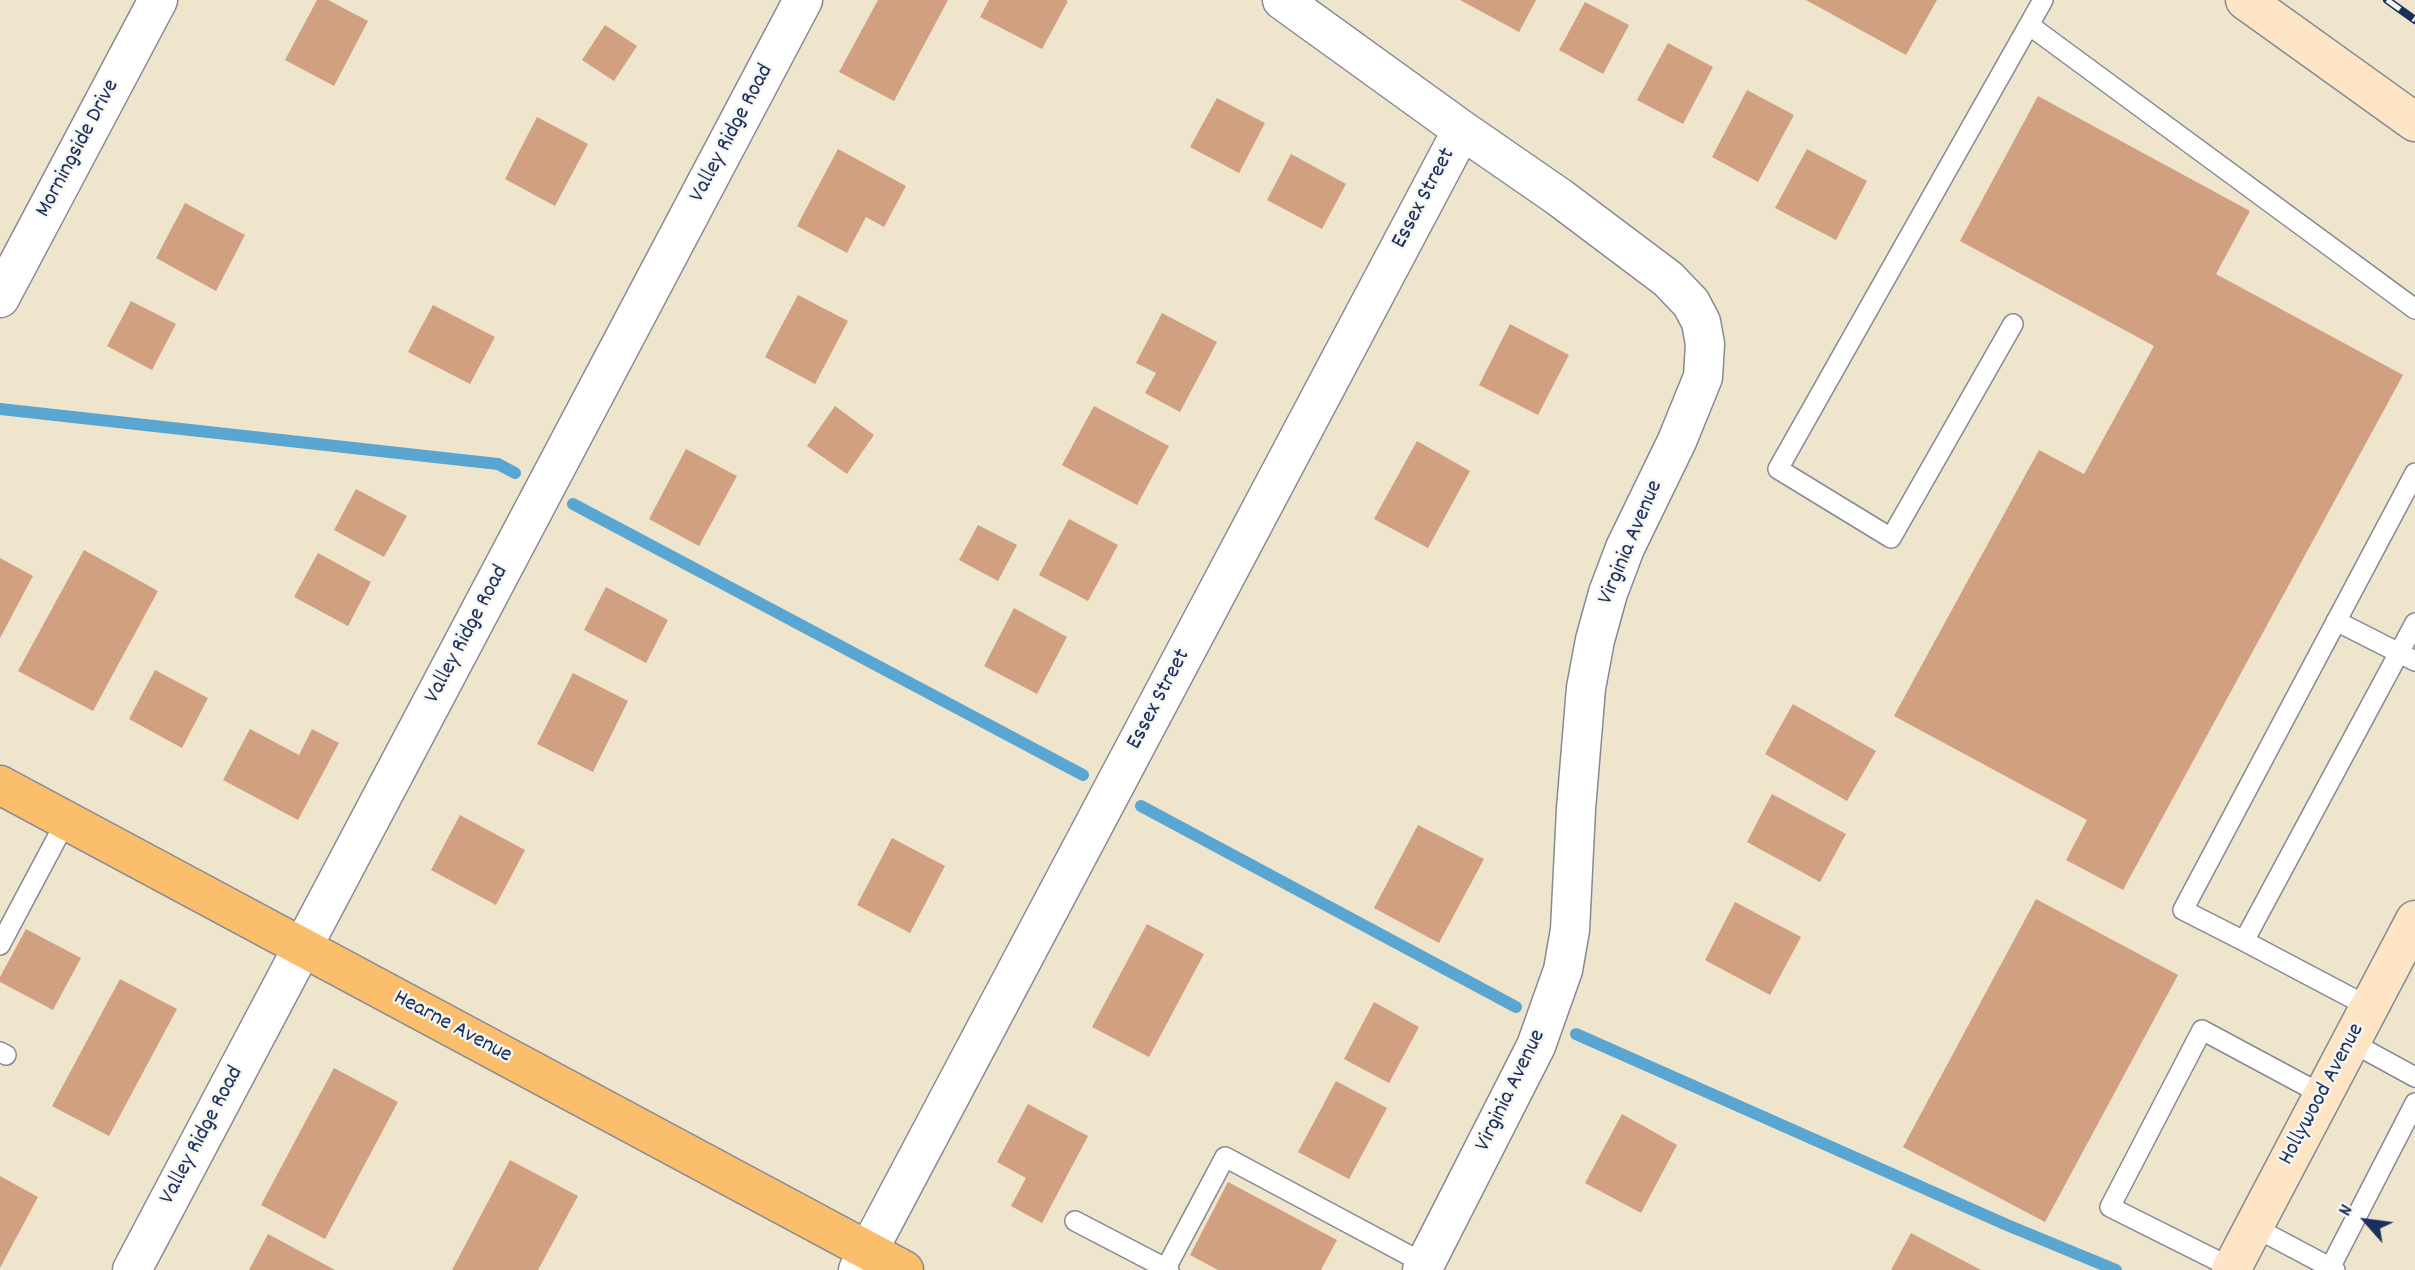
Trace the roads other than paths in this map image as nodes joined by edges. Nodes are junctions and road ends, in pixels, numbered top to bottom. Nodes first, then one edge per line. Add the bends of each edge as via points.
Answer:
1 (158, 0) edge
2 (803, 0) edge
3 (1282, 0) edge
4 (2043, 0) edge
5 (2245, 0) edge
6 (2029, 25) junction
7 (2415, 122) edge
8 (1462, 130) junction
9 (0, 298) edge
10 (2415, 309) edge
11 (2013, 324) dead end
12 (2415, 473) edge
13 (2336, 621) junction
14 (2415, 623) edge
15 (2407, 657) edge
16 (0, 785) edge
17 (66, 821) junction
18 (2415, 920) edge
19 (2244, 941) junction
20 (0, 945) edge
21 (303, 948) junction
22 (2369, 1007) junction
23 (2351, 1042) junction
24 (2415, 1077) edge
25 (2323, 1095) junction
26 (2415, 1103) edge
27 (1075, 1221) dead end
28 (2253, 1227) junction
29 (863, 1260) edge
30 (1424, 1267) edge
31 (2231, 1269) edge
32 (2332, 1269) edge
33 (132, 1270) edge
34 (904, 1270) edge
35 (1167, 1270) edge

1 - 9 street, Morningside Drive
2 - 21 street, Valley Ridge Road
3 - 8 street, Virginia Avenue
4 - 6 lane
5 - 7 main road
6 - 10 lane
6 - 11 lane via 1778,469 1891,538
8 - 29 street, Essex Street
8 - 30 street, Virginia Avenue via 1668,279 1691,303 1705,344 1703,377 1625,548 1595,640 1586,688 1570,930 1563,970 1536,1046
12 - 13 lane
13 - 15 lane
13 - 19 lane via 2183,910
14 - 15 lane
15 - 19 lane
16 - 17 main road, Hearne Avenue
17 - 20 lane
17 - 21 main road, Hearne Avenue
18 - 22 main road, Hollywood Avenue
19 - 22 lane
21 - 29 main road, Hearne Avenue
21 - 33 street, Valley Ridge Road
22 - 23 main road, Hollywood Avenue
23 - 24 lane
23 - 25 main road, Hollywood Avenue
25 - 28 main road, Hollywood Avenue
25 - 31 lane via 2202,1030 2110,1207
26 - 32 lane
27 - 35 lane
28 - 31 main road, Hollywood Avenue
28 - 32 lane
29 - 34 main road, Hearne Avenue
30 - 35 lane via 1225,1157

